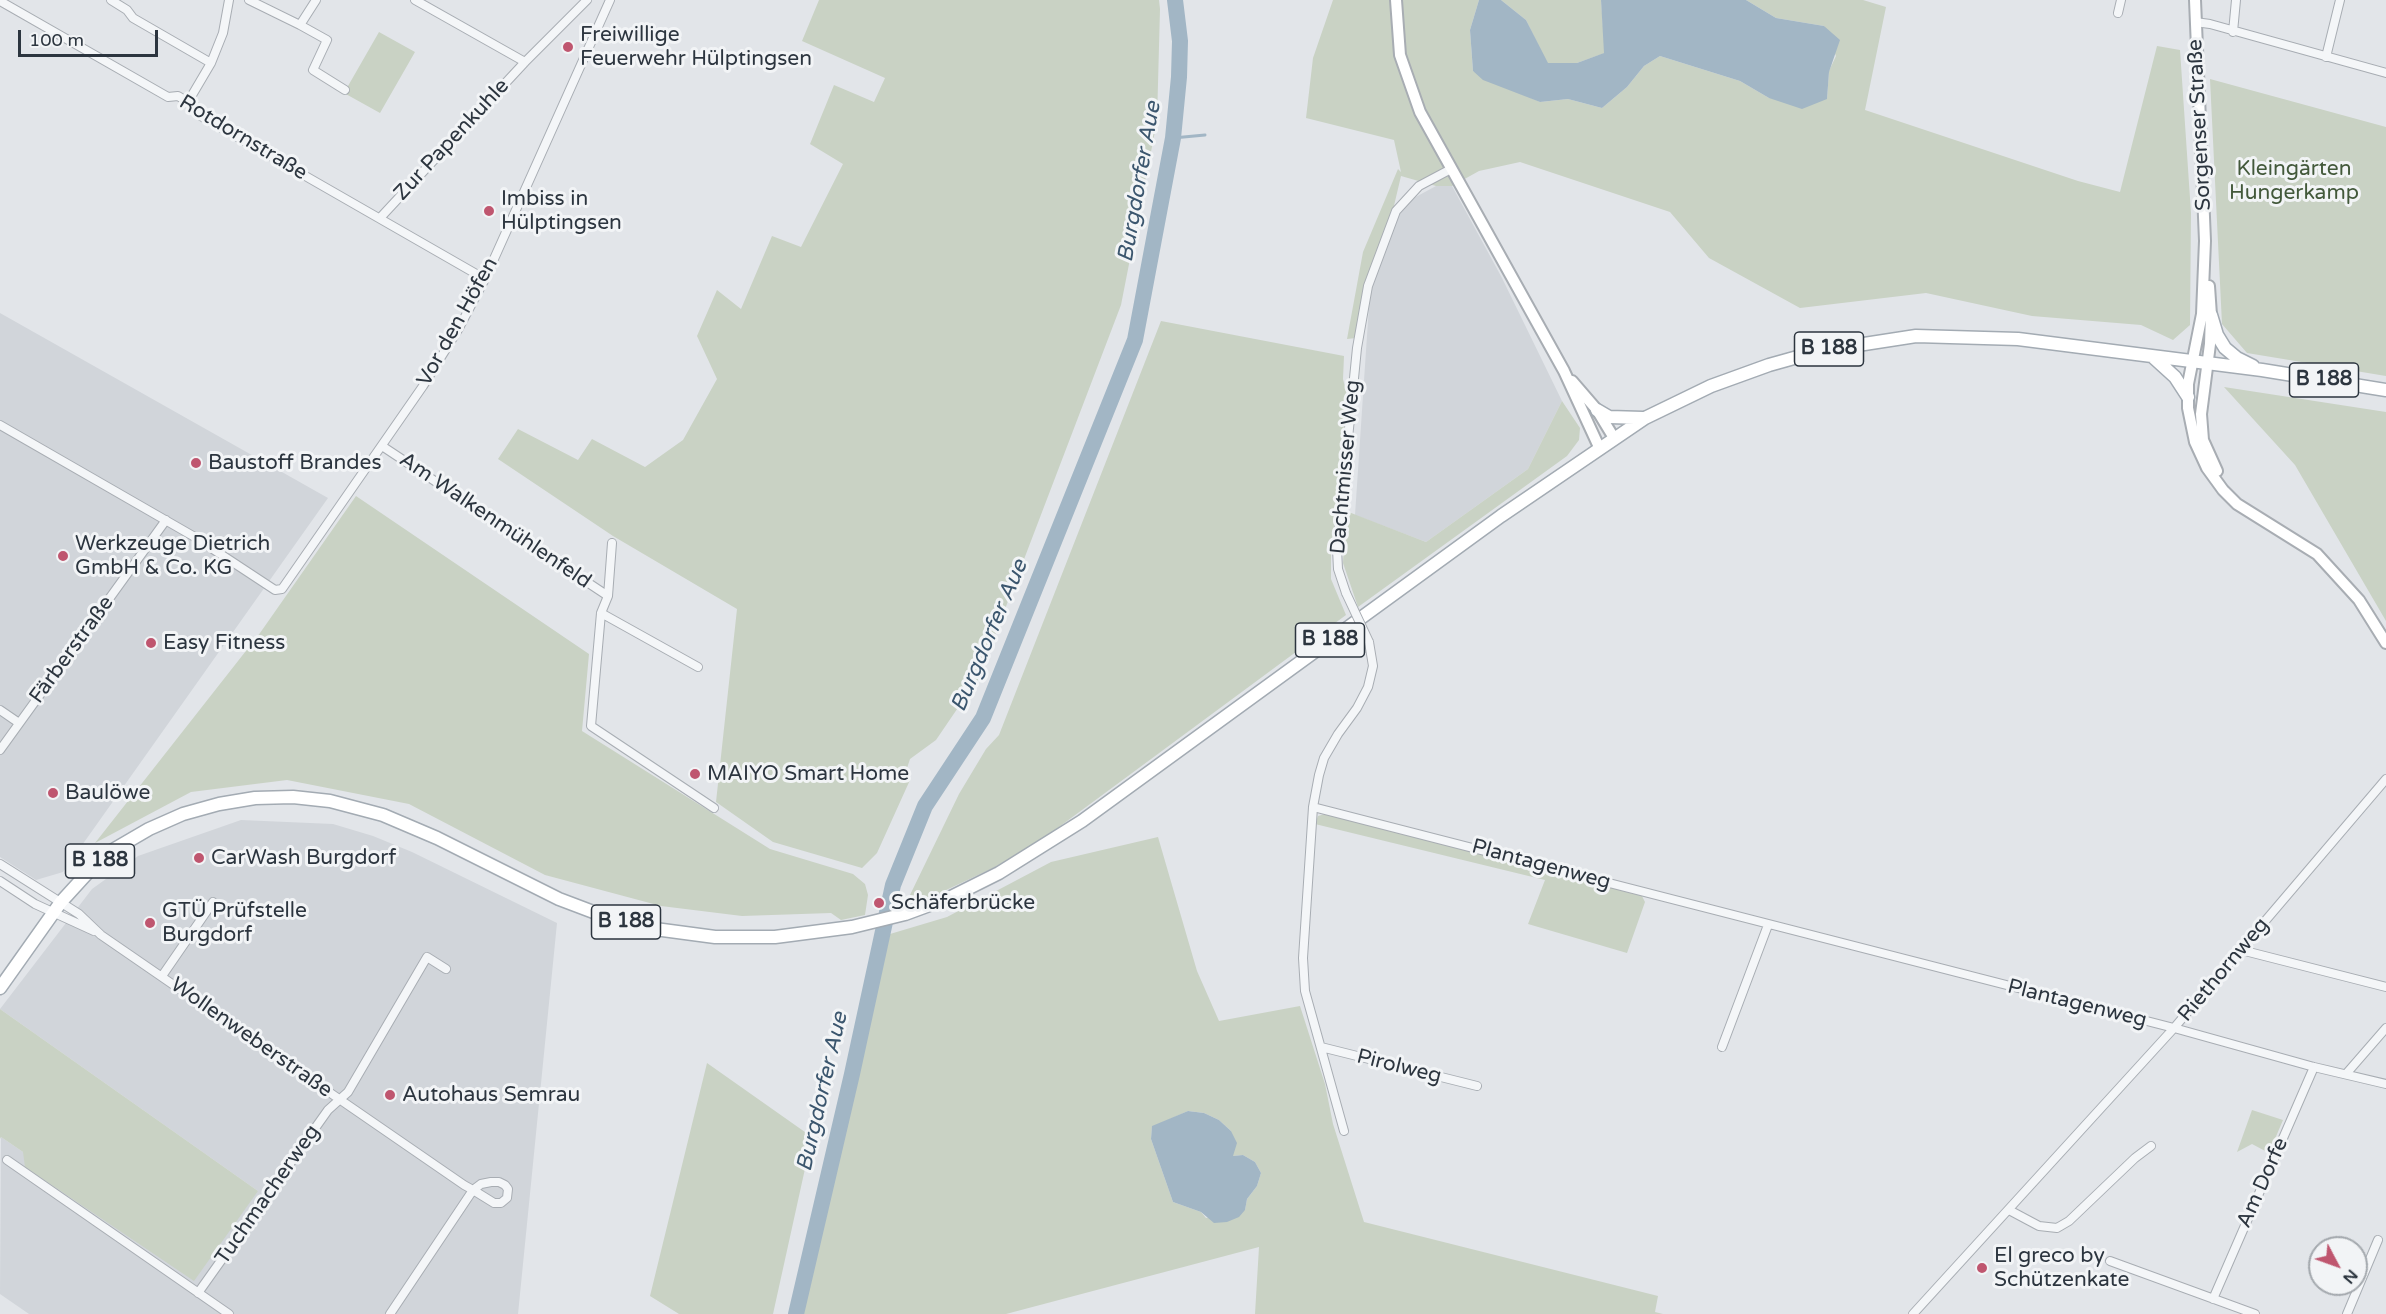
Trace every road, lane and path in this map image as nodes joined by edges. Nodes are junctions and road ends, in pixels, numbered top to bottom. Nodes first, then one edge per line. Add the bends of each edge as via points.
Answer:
1 (111, 0) edge
2 (133, 0) edge
3 (230, 0) edge
4 (249, 0) edge
5 (316, 0) edge
6 (415, 0) edge
7 (587, 0) edge
8 (610, 0) edge
9 (1396, 0) edge
10 (2121, 0) edge
11 (2195, 0) edge
12 (2236, 0) edge
13 (2340, 0) edge
14 (0, 1) edge
15 (127, 10) junction
16 (2118, 13) dead end
17 (2195, 22) junction
18 (300, 26) junction
19 (2233, 32) junction
20 (2326, 57) junction
21 (525, 62) junction
22 (211, 63) junction
23 (2386, 73) edge
24 (345, 90) dead end
25 (188, 102) junction
26 (1451, 169) junction
27 (380, 218) junction
28 (2205, 250) junction
29 (485, 279) junction
30 (2211, 315) junction
31 (2153, 357) junction
32 (2193, 362) junction
33 (2208, 363) junction
34 (2262, 370) junction
35 (1564, 371) junction
36 (2386, 390) edge
37 (2188, 397) junction
38 (1597, 411) junction
39 (1645, 418) junction
40 (0, 425) edge
41 (1614, 438) junction
42 (382, 446) junction
43 (1599, 447) junction
44 (2259, 517) junction
45 (166, 520) junction
46 (612, 543) dead end
47 (608, 596) junction
48 (601, 613) junction
49 (2386, 643) edge
50 (698, 667) dead end
51 (0, 710) edge
52 (19, 723) junction
53 (0, 750) edge
54 (2386, 779) edge
55 (1313, 807) junction
56 (714, 808) dead end
57 (0, 864) edge
58 (0, 880) edge
59 (61, 902) junction
60 (213, 902) dead end
61 (52, 913) junction
62 (1768, 925) junction
63 (98, 933) junction
64 (2241, 950) junction
65 (446, 969) dead end
66 (162, 976) junction
67 (2386, 987) edge
68 (0, 988) edge
69 (2174, 1028) junction
70 (2386, 1028) edge
71 (1321, 1047) junction
72 (1722, 1047) dead end
73 (2314, 1067) junction
74 (2346, 1074) junction
75 (2386, 1084) edge
76 (1477, 1086) dead end
77 (340, 1100) junction
78 (1344, 1131) dead end
79 (2151, 1146) dead end
80 (7, 1160) dead end
81 (2009, 1210) junction
82 (2379, 1240) dead end
83 (2110, 1260) dead end
84 (198, 1293) junction
85 (2213, 1299) junction
86 (229, 1314) edge
87 (390, 1314) edge
88 (1914, 1314) edge
89 (2255, 1314) edge
90 (2347, 1314) edge

1 - 15 street
2 - 15 street
3 - 22 street
4 - 18 street
5 - 18 street
6 - 21 street, Zur Papenkuhle
7 - 21 street, Zur Papenkuhle
8 - 29 street, Vor den Höfen
9 - 26 main road via 1400,55 1407,79
10 - 16 street
11 - 17 main road, Sorgenser Straße
12 - 19 street
13 - 20 street
14 - 25 street, Rotdornstraße via 168,97 178,96
15 - 22 street via 133,18
17 - 19 street
17 - 28 main road, Sorgenser Straße
18 - 24 street via 327,40 313,70
19 - 20 street
20 - 23 street
21 - 27 street, Zur Papenkuhle
22 - 25 street
25 - 27 street, Rotdornstraße via 199,115
26 - 35 main road
26 - 55 street, Dachtmisser Weg, bridge via 1419,186 1396,211 1368,286 1357,348 1337,549 1338,569 1369,642 1373,666 1357,708 1324,758
27 - 29 street, Rotdornstraße
28 - 30 main road
28 - 32 main road via 2202,314
29 - 42 street, Vor den Höfen via 435,367
30 - 33 main road
30 - 34 main road via 2225,348
31 - 32 main road, B 188
31 - 37 main road via 2175,377
31 - 39 main road, B 188 via 2018,339 1916,336 1819,351 1769,365 1711,386
32 - 33 main road, B 188
32 - 37 main road
33 - 34 main road, B 188
33 - 44 main road via 2200,414 2204,440 2213,465 2227,486
34 - 36 main road, B 188
35 - 38 main road
35 - 43 main road
37 - 44 main road via 2195,442 2207,468 2237,504
38 - 39 main road via 1609,417
38 - 41 main road
39 - 41 main road, B 188
40 - 45 street
41 - 43 main road, B 188
42 - 45 street, Vor den Höfen via 282,589 275,591
42 - 47 street, Am Walkenmühlenfeld
43 - 59 main road, B 188 via 1082,820 999,873 905,914 796,936 685,934 635,924 559,899 383,815 339,802 292,797 219,804 165,821 113,850
44 - 49 main road via 2317,554 2333,569 2359,600
45 - 52 street, Färberstraße
46 - 47 street, Am Walkenmühlenfeld
47 - 48 street, Am Walkenmühlenfeld
48 - 50 street
48 - 56 street, Am Walkenmühlenfeld via 591,726
51 - 52 street
52 - 53 street, Färberstraße
54 - 64 street, Riethornweg
55 - 62 street, Plantagenweg
55 - 71 street, Dachtmisser Weg via 1303,958 1305,991
57 - 59 street, Wollenweberstraße
58 - 61 street
59 - 61 main road, B 188
59 - 63 street, Wollenweberstraße
60 - 66 street, Wollenweberstraße
61 - 63 street, Wollenweberstraße
61 - 68 main road, B 188
62 - 69 street, Plantagenweg
62 - 72 street
63 - 66 street, Wollenweberstraße
64 - 67 street
64 - 69 street, Riethornweg
65 - 77 street, Wollenweberstraße via 427,957
66 - 77 street, Wollenweberstraße
69 - 73 street, Plantagenweg
69 - 81 street, Riethornweg
70 - 74 street
71 - 76 street, Pirolweg
71 - 78 street, Dachtmisser Weg
73 - 74 street, Plantagenweg
73 - 85 street, Am Dorfe
74 - 75 street, Plantagenweg
77 - 84 street, Tuchmacherweg via 328,1110
77 - 87 street, Wollenweberstraße via 473,1190
79 - 81 street via 2057,1228 2039,1226
80 - 84 street
81 - 88 street, Riethornweg
82 - 90 street
83 - 85 street
84 - 86 street
85 - 89 street

